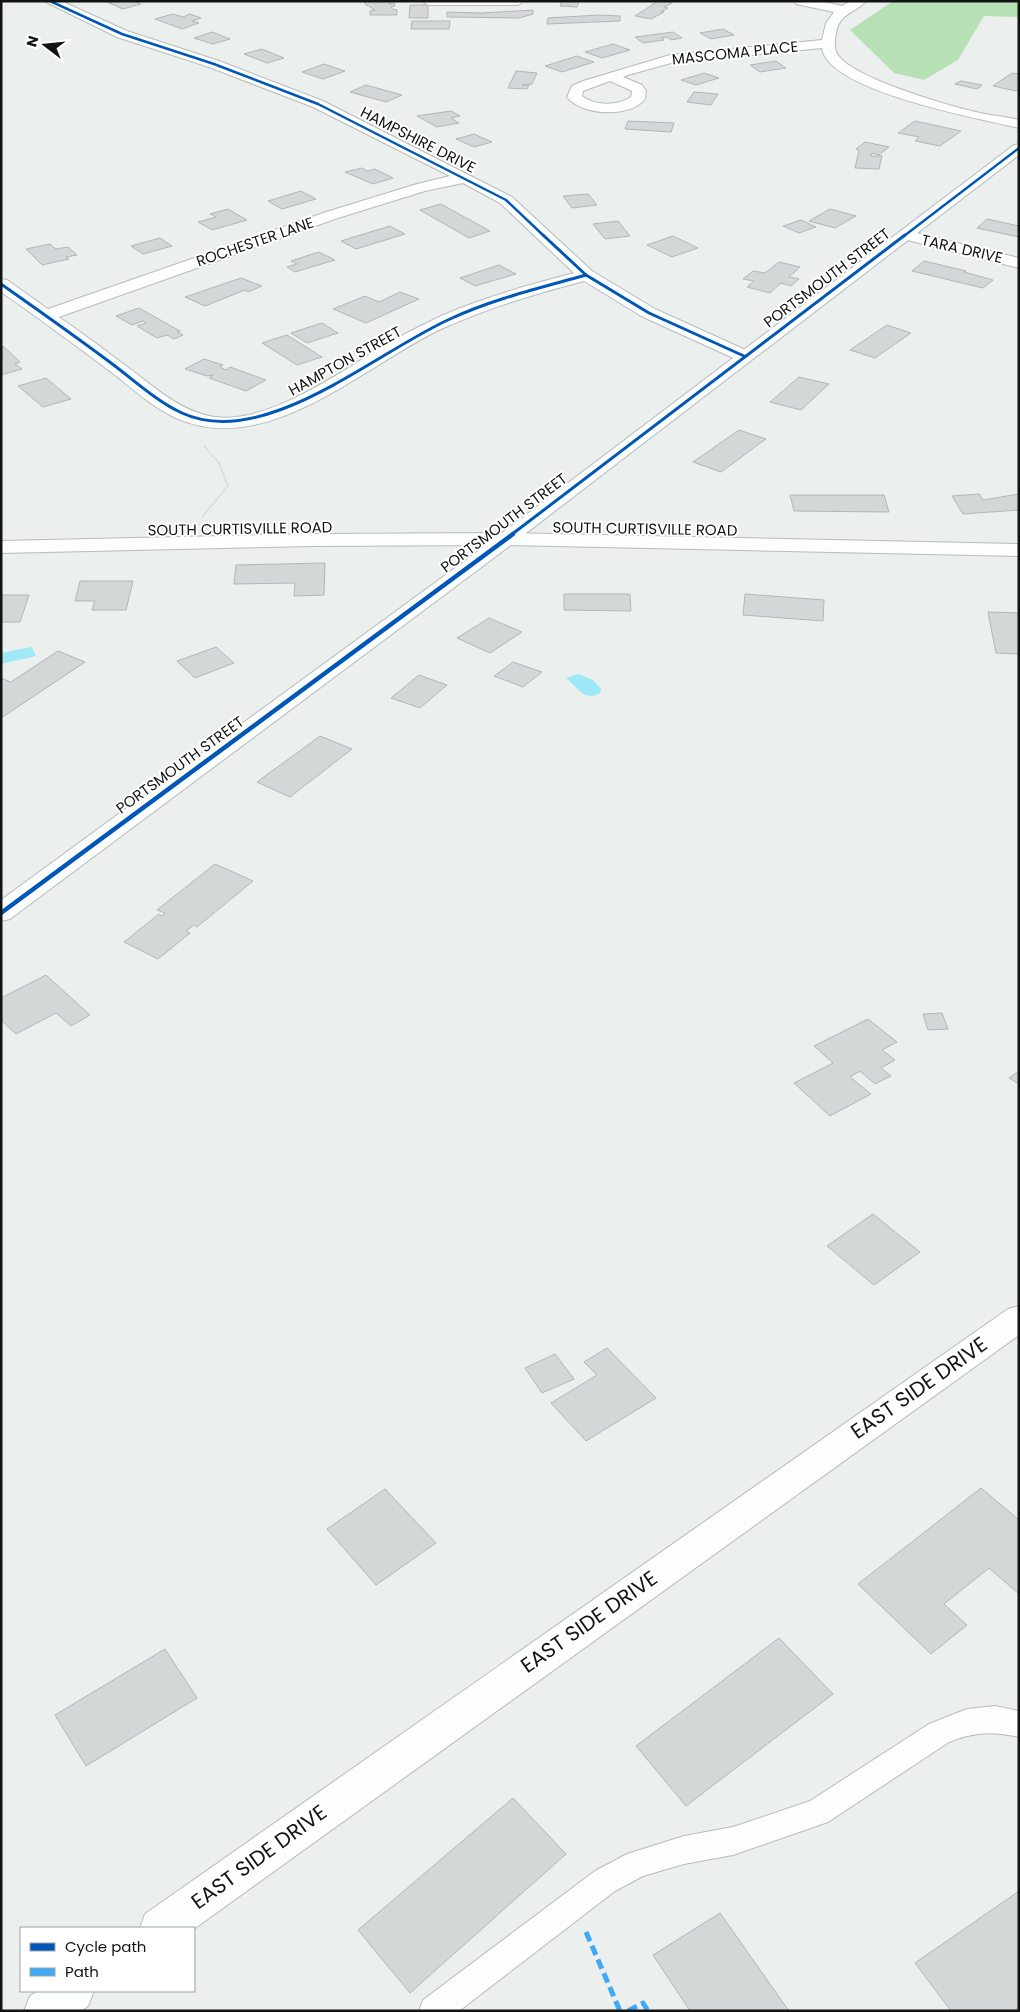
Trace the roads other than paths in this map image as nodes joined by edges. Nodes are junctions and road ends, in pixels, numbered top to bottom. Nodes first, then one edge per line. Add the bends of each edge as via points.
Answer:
1 (50, 1) edge
2 (428, 1) edge
3 (518, 1) edge
4 (801, 1) edge
5 (860, 1) edge
6 (843, 10) junction
7 (828, 43) junction
8 (613, 77) dead end
9 (1014, 123) edge
10 (1019, 148) edge
11 (465, 178) junction
12 (905, 235) junction
13 (1019, 263) edge
14 (586, 275) junction
15 (1, 284) edge
16 (47, 315) junction
17 (744, 356) junction
18 (504, 539) junction
19 (1, 547) edge
20 (1019, 550) edge
21 (1, 913) edge
22 (1019, 1318) edge
23 (1019, 1724) edge
24 (161, 1927) edge
25 (72, 1992) edge
26 (45, 2011) edge
27 (434, 2011) edge

1 - 11 street, HAMPSHIRE DRIVE via 122,34 214,64 318,104
2 - 3 street
4 - 6 street
5 - 6 street
6 - 7 street via 830,27
7 - 8 street, MASCOMA PLACE via 686,56
7 - 9 street via 834,60 875,84 983,118
10 - 12 street, PORTSMOUTH STREET
11 - 14 street, HAMPSHIRE DRIVE via 506,200
11 - 16 street, ROCHESTER LANE via 422,187 332,215
12 - 13 street, TARA DRIVE
12 - 17 street, PORTSMOUTH STREET
14 - 16 street, HAMPTON STREET via 450,318 300,402 257,418 231,423 204,421 183,414
14 - 17 street, HAMPSHIRE DRIVE via 649,313
15 - 16 street, HAMPTON STREET
17 - 18 street, PORTSMOUTH STREET
18 - 19 street, SOUTH CURTISVILLE ROAD
18 - 20 street, SOUTH CURTISVILLE ROAD
18 - 21 street, PORTSMOUTH STREET
22 - 24 street, EAST SIDE DRIVE
23 - 27 lane via 995,1719 967,1722 939,1733 818,1812 733,1841 684,1850 637,1864 605,1881
25 - 26 street

